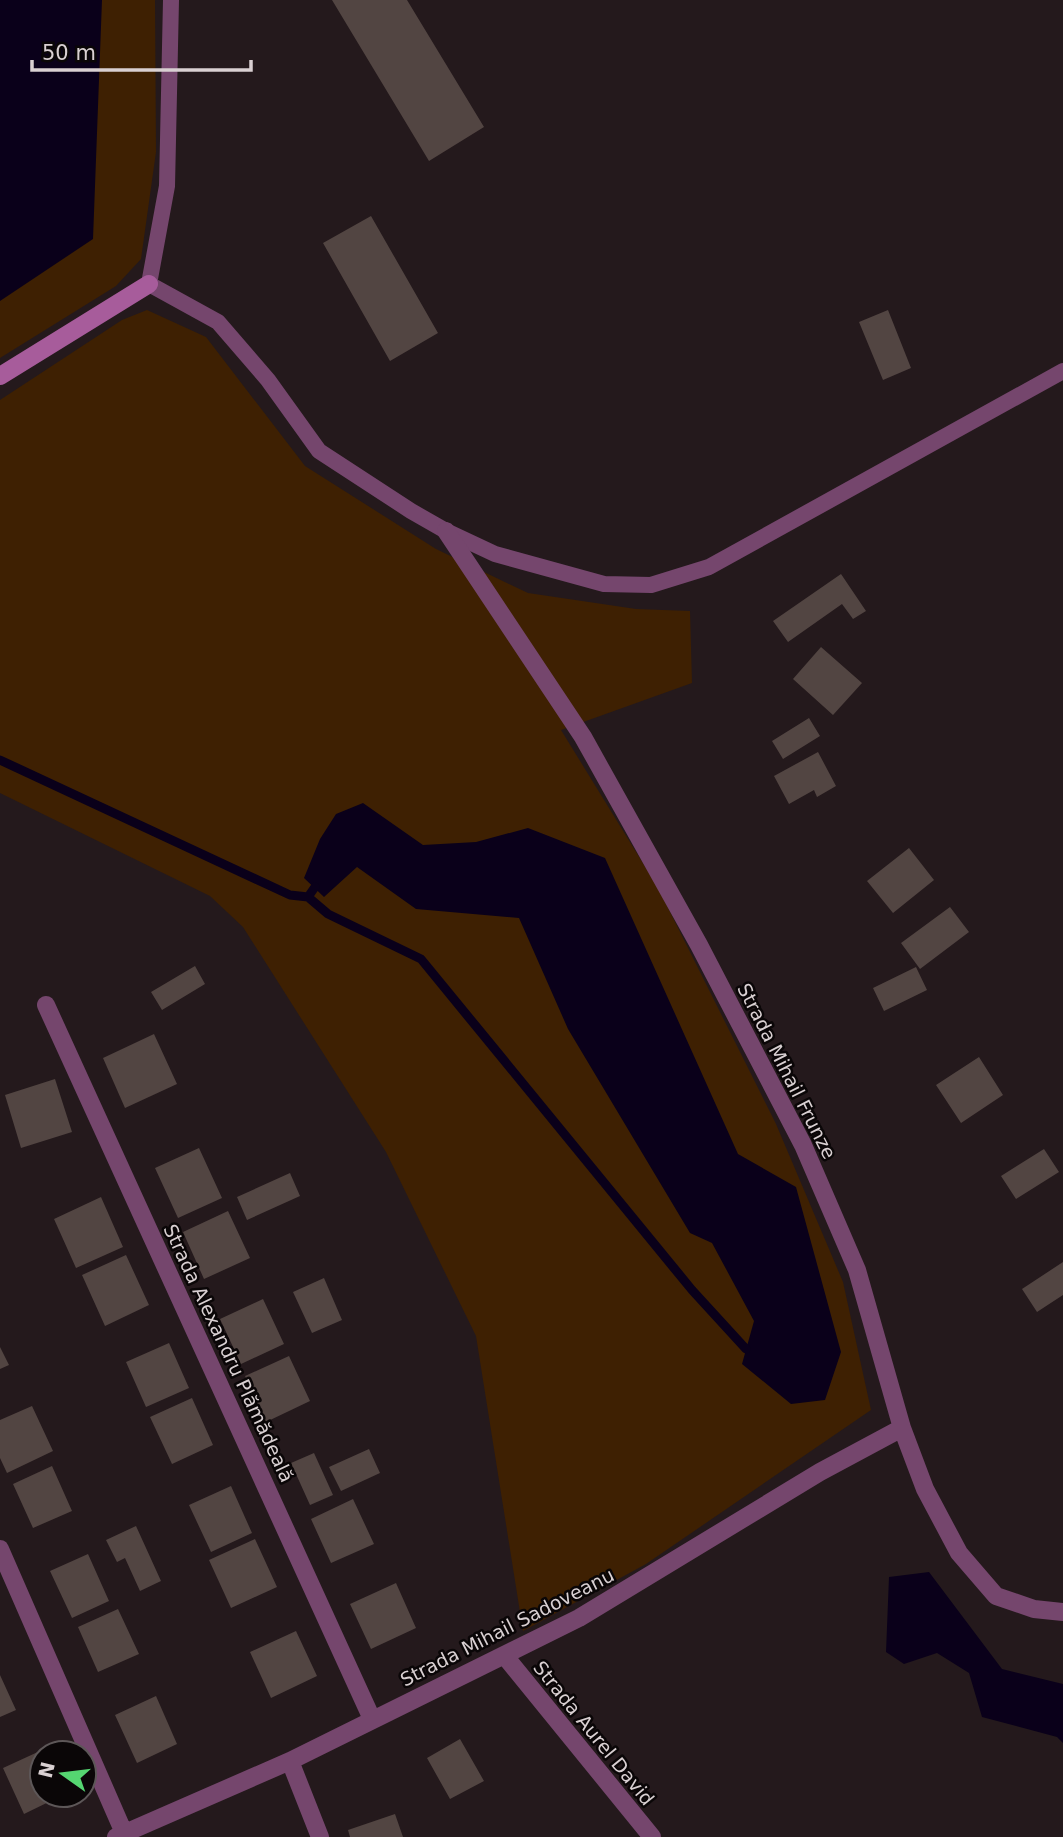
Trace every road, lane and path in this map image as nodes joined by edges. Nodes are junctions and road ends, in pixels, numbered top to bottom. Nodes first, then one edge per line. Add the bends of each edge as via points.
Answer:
1 (172, 0) edge
2 (149, 284) junction
3 (1063, 371) edge
4 (0, 376) edge
5 (446, 531) junction
6 (46, 1005) dead end
7 (902, 1428) junction
8 (0, 1549) edge
9 (1063, 1612) edge
10 (504, 1655) junction
11 (372, 1719) junction
12 (290, 1761) junction
13 (120, 1835) edge
14 (320, 1837) edge
15 (652, 1837) edge

1 - 2 lane via 167,186
2 - 4 street
2 - 5 lane via 218,322 268,380 319,451
3 - 5 lane via 709,567 651,585 604,584 547,570 495,554
5 - 7 street, Strada Mihail Frunze via 583,737 797,1133 857,1270
6 - 11 street, Strada Alexandru Plămădeală
7 - 9 street, Strada Mihail Frunze via 925,1489 959,1553 996,1596 1034,1609
7 - 10 street, Strada Mihail Sadoveanu via 820,1472 579,1618
8 - 13 street
10 - 11 street, Strada Mihail Sadoveanu
10 - 15 street, Strada Aurel David
11 - 12 street, Strada Mihail Sadoveanu
12 - 13 street, Strada Mihail Sadoveanu
12 - 14 street

